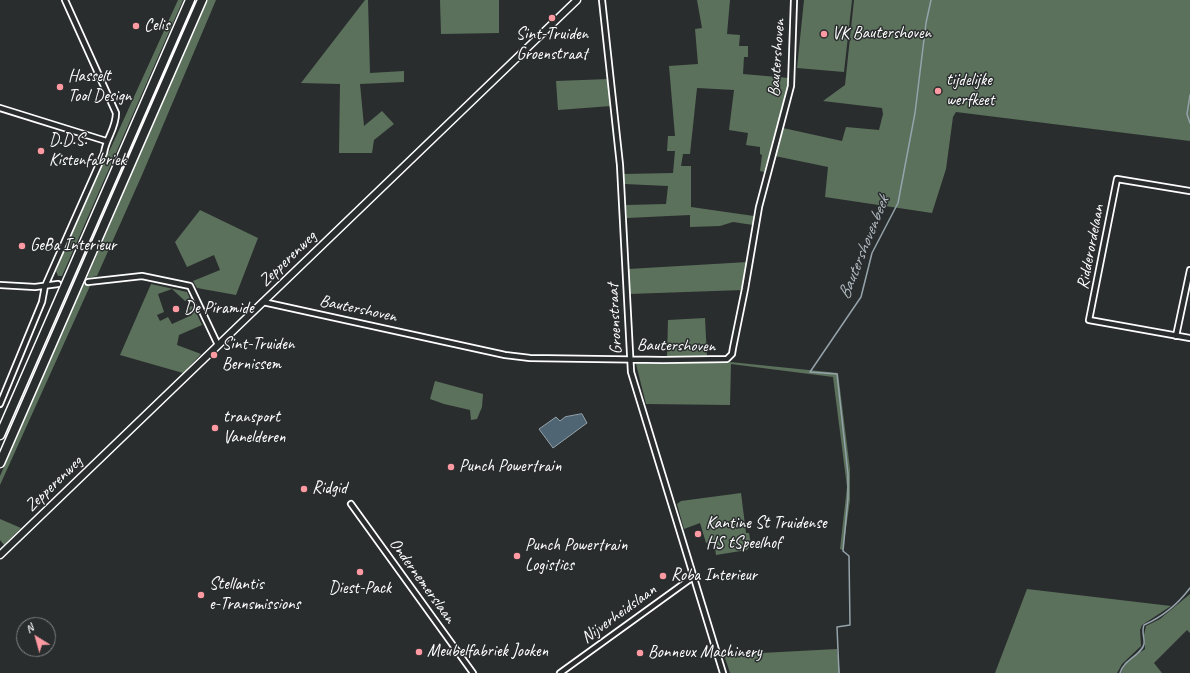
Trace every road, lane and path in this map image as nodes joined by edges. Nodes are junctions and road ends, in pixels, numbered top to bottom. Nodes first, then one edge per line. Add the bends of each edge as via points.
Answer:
1 (65, 0) edge
2 (190, 0) edge
3 (202, 0) edge
4 (577, 0) edge
5 (602, 0) edge
6 (794, 0) edge
7 (0, 108) edge
8 (106, 141) junction
9 (1190, 191) edge
10 (1190, 270) edge
11 (88, 282) tunnel mouth
12 (58, 284) tunnel mouth
13 (0, 285) edge
14 (44, 286) junction
15 (263, 302) junction
16 (1176, 336) junction
17 (1190, 338) edge
18 (218, 345) junction
19 (630, 359) junction
20 (0, 404) edge
21 (0, 435) edge
22 (0, 463) edge
23 (351, 504) dead end
24 (0, 555) edge
25 (693, 577) junction
26 (473, 673) edge
27 (560, 673) edge
28 (723, 673) edge

1 - 8 street via 116,113 114,131
2 - 21 highway
3 - 22 highway
4 - 15 street, Zepperenweg
5 - 19 street, Groenstraat via 620,165
6 - 19 street, Bautershoven via 791,86 758,207 732,354 722,360
7 - 8 street
8 - 14 street via 104,153
9 - 16 street, Ridderordelaan via 1117,179 1090,320
10 - 16 street
11 - 18 street via 142,276 186,284 193,290
12 - 14 street
13 - 14 street
14 - 20 street via 42,302
15 - 18 street, Zepperenweg
15 - 19 street, Bautershoven via 504,355 530,358
16 - 17 street
18 - 24 street, Zepperenweg
19 - 25 street, Groenstraat via 638,397
23 - 26 street, Ondernemerslaan
25 - 27 street, Nijverheidslaan
25 - 28 street, Groenstraat

